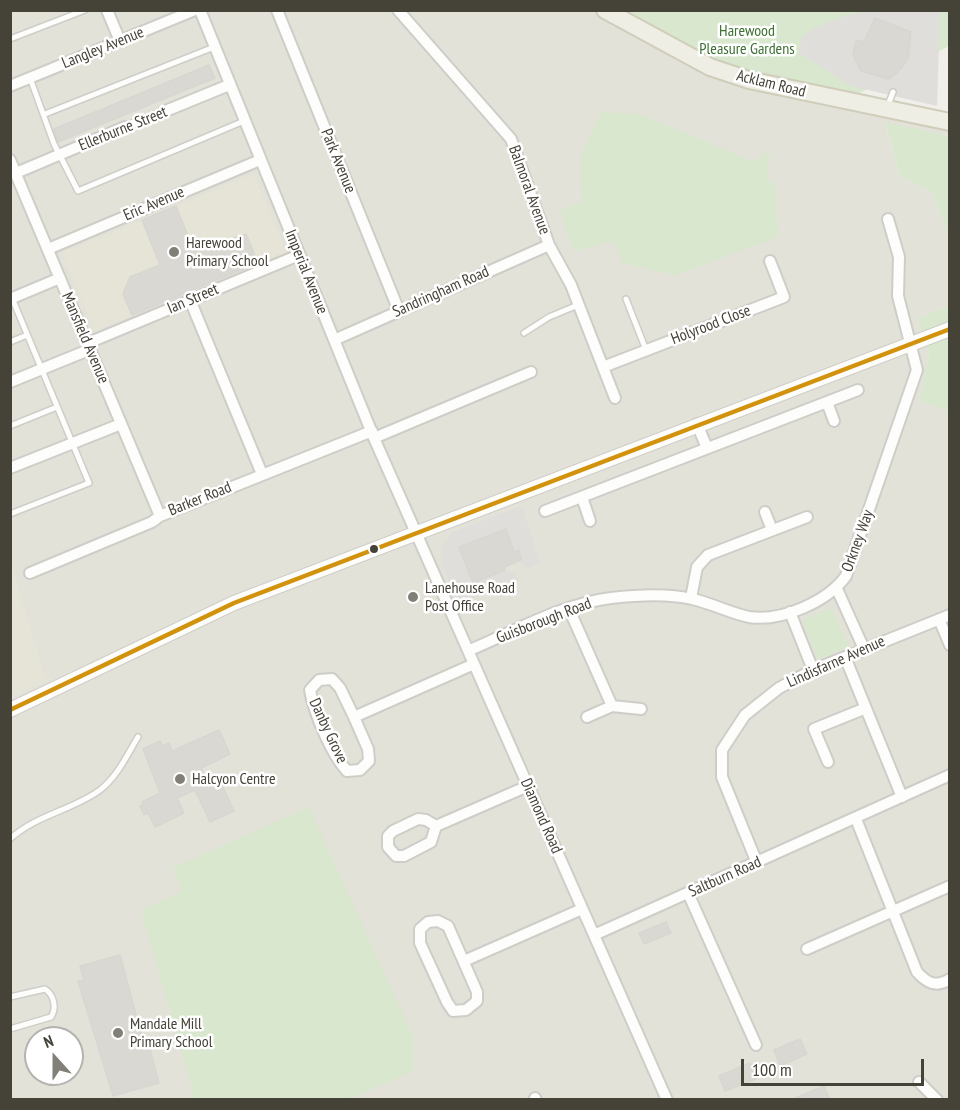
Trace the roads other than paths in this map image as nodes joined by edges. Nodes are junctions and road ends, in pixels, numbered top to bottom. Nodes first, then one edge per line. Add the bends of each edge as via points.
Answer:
1 (85, 10) edge
2 (107, 10) edge
3 (197, 10) edge
4 (276, 10) edge
5 (398, 10) edge
6 (605, 10) edge
7 (66, 14) edge
8 (10, 39) edge
9 (120, 41) junction
10 (214, 47) junction
11 (30, 78) junction
12 (229, 85) junction
13 (10, 86) edge
14 (893, 92) dead end
15 (886, 110) junction
16 (163, 112) joint
17 (45, 114) junction
18 (244, 121) junction
19 (950, 122) edge
20 (125, 128) joint
21 (59, 155) junction
22 (260, 159) junction
23 (10, 160) edge
24 (16, 173) junction
25 (888, 219) dead end
26 (549, 245) junction
27 (48, 249) junction
28 (299, 255) junction
29 (770, 261) dead end
30 (60, 278) junction
31 (11, 299) edge
32 (626, 299) dead end
33 (190, 300) junction
34 (579, 305) junction
35 (399, 311) junction
36 (950, 328) edge
37 (524, 333) dead end
38 (27, 336) junction
39 (334, 340) junction
40 (10, 342) edge
41 (910, 344) junction
42 (89, 346) junction
43 (645, 350) junction
44 (603, 367) junction
45 (42, 369) junction
46 (531, 372) dead end
47 (10, 382) edge
48 (858, 390) dead end
49 (615, 398) dead end
50 (827, 402) junction
51 (57, 407) junction
52 (834, 421) dead end
53 (121, 424) junction
54 (697, 424) junction
55 (10, 426) edge
56 (373, 434) junction
57 (72, 443) junction
58 (707, 448) junction
59 (10, 468) edge
60 (262, 474) junction
61 (582, 497) junction
62 (545, 511) dead end
63 (765, 512) dead end
64 (10, 514) edge
65 (160, 516) junction
66 (807, 517) dead end
67 (590, 521) dead end
68 (772, 530) junction
69 (416, 532) junction
70 (30, 573) dead end
71 (837, 589) junction
72 (691, 598) junction
73 (569, 609) junction
74 (790, 612) junction
75 (950, 615) edge
76 (939, 619) junction
77 (950, 645) edge
78 (864, 649) junction
79 (470, 650) junction
80 (845, 657) junction
81 (474, 664) junction
82 (813, 670) junction
83 (612, 706) junction
84 (866, 708) junction
85 (641, 709) dead end
86 (10, 710) edge
87 (354, 717) junction
88 (587, 717) dead end
89 (138, 737) dead end
90 (828, 762) dead end
91 (950, 775) edge
92 (528, 786) junction
93 (902, 797) junction
94 (856, 819) junction
95 (436, 826) junction
96 (10, 839) edge
97 (757, 863) junction
98 (950, 886) edge
99 (688, 893) junction
100 (582, 909) junction
101 (894, 910) junction
102 (594, 935) junction
103 (807, 949) dead end
104 (464, 961) junction
105 (950, 979) edge
106 (10, 997) edge
107 (10, 1029) edge
108 (756, 1045) dead end
109 (919, 1082) dead end
110 (667, 1100) edge
111 (937, 1100) edge

1 - 7 lane
2 - 9 street
3 - 9 street, Langley Avenue
3 - 10 street, Imperial Avenue
4 - 35 street, Park Avenue
5 - 26 street, Balmoral Avenue via 511,139
6 - 15 main road, Acklam Road via 710,67 783,89
7 - 8 lane
9 - 11 street, Langley Avenue
10 - 12 street, Imperial Avenue
10 - 17 lane
11 - 13 street, Langley Avenue
11 - 17 lane
12 - 16 street, Ellerburne Street
12 - 18 street, Imperial Avenue
14 - 15 lane
15 - 19 main road, Acklam Road
16 - 20 street, Ellerburne Street
17 - 21 lane
18 - 21 lane via 78,191
18 - 22 street, Imperial Avenue
20 - 21 street, Ellerburne Street
21 - 24 street, Ellerburne Street
22 - 27 street, Eric Avenue
22 - 28 street, Imperial Avenue
23 - 24 street, Mansfield Avenue
24 - 27 street, Mansfield Avenue
25 - 41 street, Orkney Way via 899,257 898,296
26 - 34 street, Balmoral Avenue
26 - 35 street, Sandringham Road
27 - 30 street, Mansfield Avenue
28 - 33 street, Ian Street
28 - 39 street, Imperial Avenue
29 - 43 street, Holyrood Close via 784,297
30 - 31 street
30 - 42 street, Mansfield Avenue
31 - 38 lane
32 - 43 lane
33 - 42 street, Ian Street
33 - 60 street
34 - 37 lane
34 - 44 street, Balmoral Avenue
35 - 39 street, Sandringham Road
36 - 41 street
38 - 40 lane
38 - 45 lane
39 - 56 street, Imperial Avenue
41 - 54 street
41 - 71 street, Orkney Way via 916,370 910,394 846,576
42 - 45 street, Ian Street
42 - 53 street, Mansfield Avenue
43 - 44 street, Holyrood Close
44 - 49 street, Balmoral Avenue
45 - 47 street, Ian Street
45 - 51 lane
46 - 56 street, Barker Road
48 - 50 street
50 - 52 street
50 - 58 street
51 - 55 lane
51 - 57 lane
53 - 57 street
53 - 65 street, Mansfield Avenue
54 - 58 street
54 - 69 street
56 - 60 street, Barker Road
56 - 69 street, Imperial Avenue
57 - 59 street
57 - 64 lane via 89,483
58 - 61 street
60 - 65 street, Barker Road
61 - 62 street
61 - 67 street
63 - 68 street
65 - 70 street, Barker Road
66 - 68 street
68 - 72 street via 708,555 697,567
69 - 79 street, Diamond Road
69 - 86 street via 234,603
71 - 74 street, Orkney Way
71 - 78 street
72 - 73 street, Guisborough Road via 619,597
72 - 74 street, Orkney Way via 750,617
73 - 79 street, Guisborough Road
73 - 83 street
74 - 82 street
75 - 76 street, Lindisfarne Avenue
76 - 77 street
76 - 78 street, Lindisfarne Avenue
78 - 80 street, Lindisfarne Avenue
79 - 81 street, Diamond Road
80 - 82 street, Lindisfarne Avenue
80 - 84 street
81 - 87 street, Danby Grove
81 - 92 street, Diamond Road
82 - 97 street, Lindisfarne Avenue via 779,688 745,715 722,750 722,777
83 - 85 street
83 - 88 street
84 - 90 street via 814,729
84 - 93 street
87 - 87 street, Danby Grove via 369,761 360,770 347,771 339,762 310,690 319,680 332,679
89 - 96 lane via 119,769 100,790
91 - 93 street, Saltburn Road
92 - 95 street
92 - 100 street, Diamond Road
93 - 94 street, Saltburn Road
94 - 97 street, Saltburn Road
94 - 101 street
95 - 95 street via 432,842 404,856 396,856 388,848 388,836 410,823 426,820
97 - 99 street, Saltburn Road
98 - 101 street
99 - 102 street, Saltburn Road
99 - 108 street
100 - 102 street, Diamond Road
100 - 104 street
101 - 103 street
101 - 105 street via 917,972 925,981 936,984
102 - 110 street, Diamond Road
104 - 104 street via 477,1001 466,1010 453,1011 420,943 420,929 428,922 448,926
106 - 107 lane via 45,989 54,1006 51,1017
109 - 111 street

